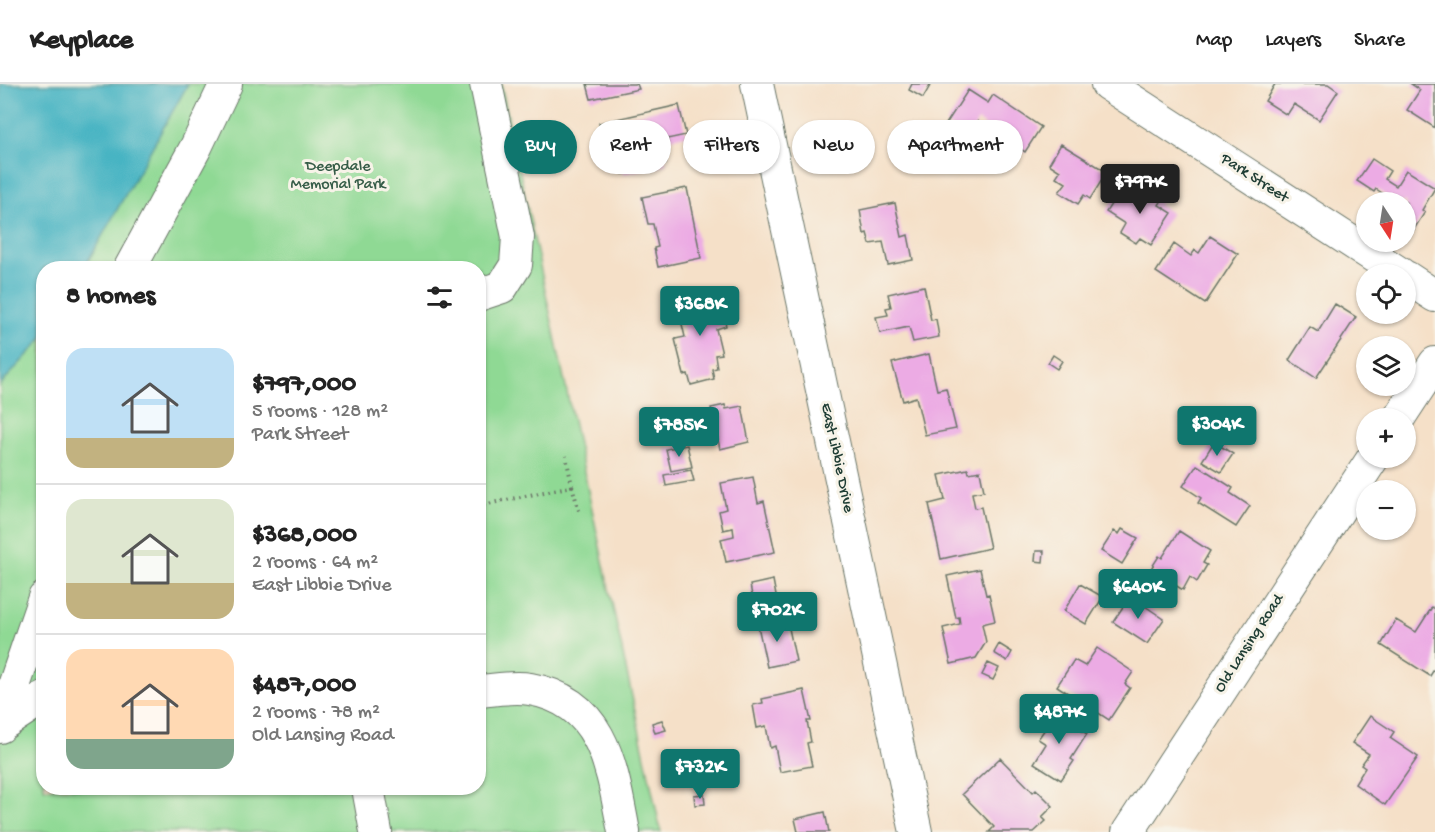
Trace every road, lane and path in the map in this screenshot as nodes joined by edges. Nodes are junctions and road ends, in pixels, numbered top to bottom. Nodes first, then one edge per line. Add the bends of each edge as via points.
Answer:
1 (226, 84) edge
2 (486, 84) edge
3 (757, 84) edge
4 (1107, 84) edge
5 (134, 261) edge
6 (1386, 264) edge
7 (1416, 284) edge
8 (486, 292) edge
9 (1435, 296) edge
10 (1435, 363) edge
11 (1406, 408) edge
12 (566, 456) dead end
13 (1366, 468) edge
14 (572, 486) junction
15 (486, 504) edge
16 (580, 514) dead end
17 (36, 621) edge
18 (486, 691) edge
19 (36, 702) edge
20 (0, 727) edge
21 (369, 795) edge
22 (376, 832) edge
23 (624, 832) edge
24 (916, 832) edge
25 (1128, 832) edge

1 - 5 street
2 - 8 street via 518,237 516,266 502,287
3 - 24 street, East Libbie Drive
4 - 6 street, Park Street
7 - 9 street
10 - 11 street
12 - 14 path
13 - 25 street, Old Lansing Road
14 - 15 path
14 - 16 path
17 - 20 street
18 - 23 street via 528,689 550,695 588,719 603,746
19 - 20 street
21 - 22 street

